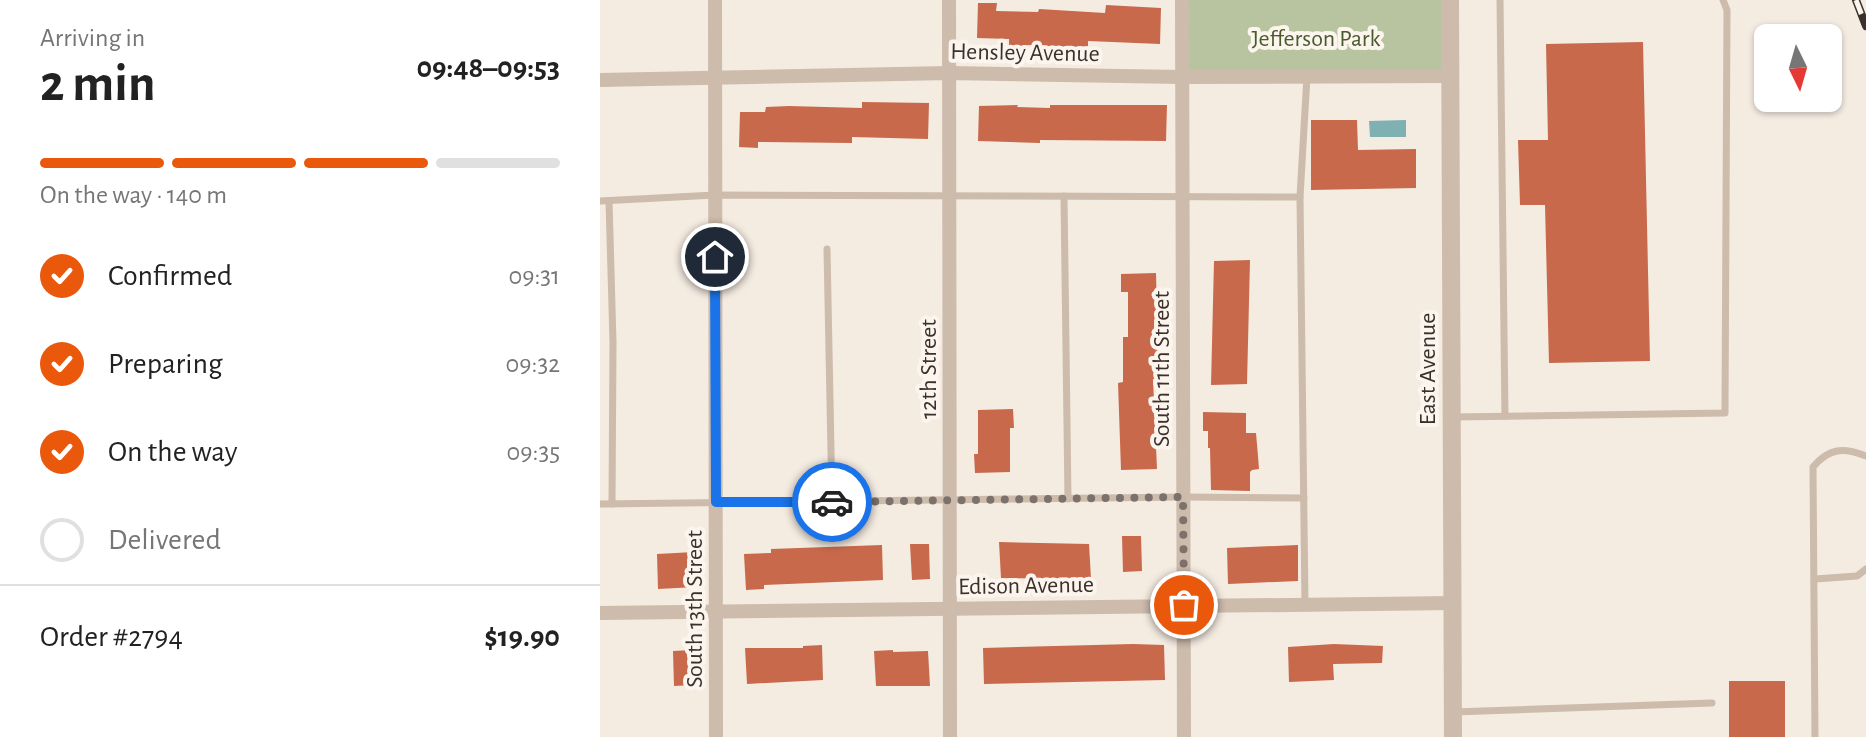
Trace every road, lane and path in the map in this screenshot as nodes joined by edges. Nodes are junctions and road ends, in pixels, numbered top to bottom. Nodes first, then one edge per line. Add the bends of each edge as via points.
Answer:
1 (715, 0) edge
2 (949, 0) edge
3 (1182, 0) edge
4 (1450, 0) edge
5 (1500, 0) edge
6 (1723, 0) edge
7 (949, 73) junction
8 (1307, 76) junction
9 (1449, 76) junction
10 (1182, 77) junction
11 (600, 80) edge
12 (714, 80) junction
13 (715, 195) junction
14 (949, 195) junction
15 (1064, 196) junction
16 (1183, 197) junction
17 (1300, 197) junction
18 (605, 201) edge
19 (827, 249) dead end
20 (1505, 416) junction
21 (1452, 417) junction
22 (1866, 456) edge
23 (1183, 497) junction
24 (1304, 498) junction
25 (1068, 499) junction
26 (950, 501) junction
27 (716, 502) junction
28 (832, 502) junction
29 (600, 504) edge
30 (612, 504) junction
31 (1866, 569) edge
32 (1815, 579) junction
33 (1453, 603) junction
34 (1305, 604) junction
35 (1184, 605) junction
36 (950, 607) junction
37 (600, 613) edge
38 (716, 613) junction
39 (1712, 703) dead end
40 (1453, 712) junction
41 (716, 737) edge
42 (950, 737) edge
43 (1184, 737) edge
44 (1453, 737) edge
45 (1815, 737) edge

1 - 12 street, South 13th Street
2 - 7 street, 12th Street
3 - 10 street, South 11th Street
4 - 9 street, East Avenue
5 - 20 lane
6 - 20 lane via 1725,413
7 - 10 street, Hensley Avenue
7 - 12 street, Hensley Avenue
7 - 14 street, 12th Street
8 - 9 street, Hensley Avenue
8 - 10 street, Hensley Avenue
8 - 17 lane
9 - 21 street, East Avenue
10 - 16 street, South 11th Street
11 - 12 street, Hensley Avenue
12 - 13 street, South 13th Street
13 - 14 lane
13 - 18 lane
13 - 27 street, South 13th Street
14 - 15 lane
14 - 26 street, 12th Street
15 - 16 lane
15 - 25 lane
16 - 17 lane
16 - 23 street, South 11th Street
17 - 24 lane
18 - 30 lane via 613,342
19 - 28 lane
20 - 21 lane
21 - 33 street, East Avenue
22 - 32 lane via 1839,450 1824,454 1813,467
23 - 24 lane
23 - 25 lane
23 - 35 street, South 11th Street
24 - 34 lane
25 - 26 lane
26 - 28 lane
26 - 36 street, 12th Street
27 - 28 lane
27 - 30 lane
27 - 38 street, South 13th Street
29 - 30 lane
31 - 32 lane via 1857,576
32 - 45 lane
33 - 34 street, Edison Avenue
33 - 40 street, East Avenue
34 - 35 street, Edison Avenue
35 - 36 street, Edison Avenue
35 - 43 street, South 11th Street
36 - 38 street, Edison Avenue
36 - 42 street, 12th Street
37 - 38 street, Edison Avenue
38 - 41 street, South 13th Street
39 - 40 lane
40 - 44 street, East Avenue

